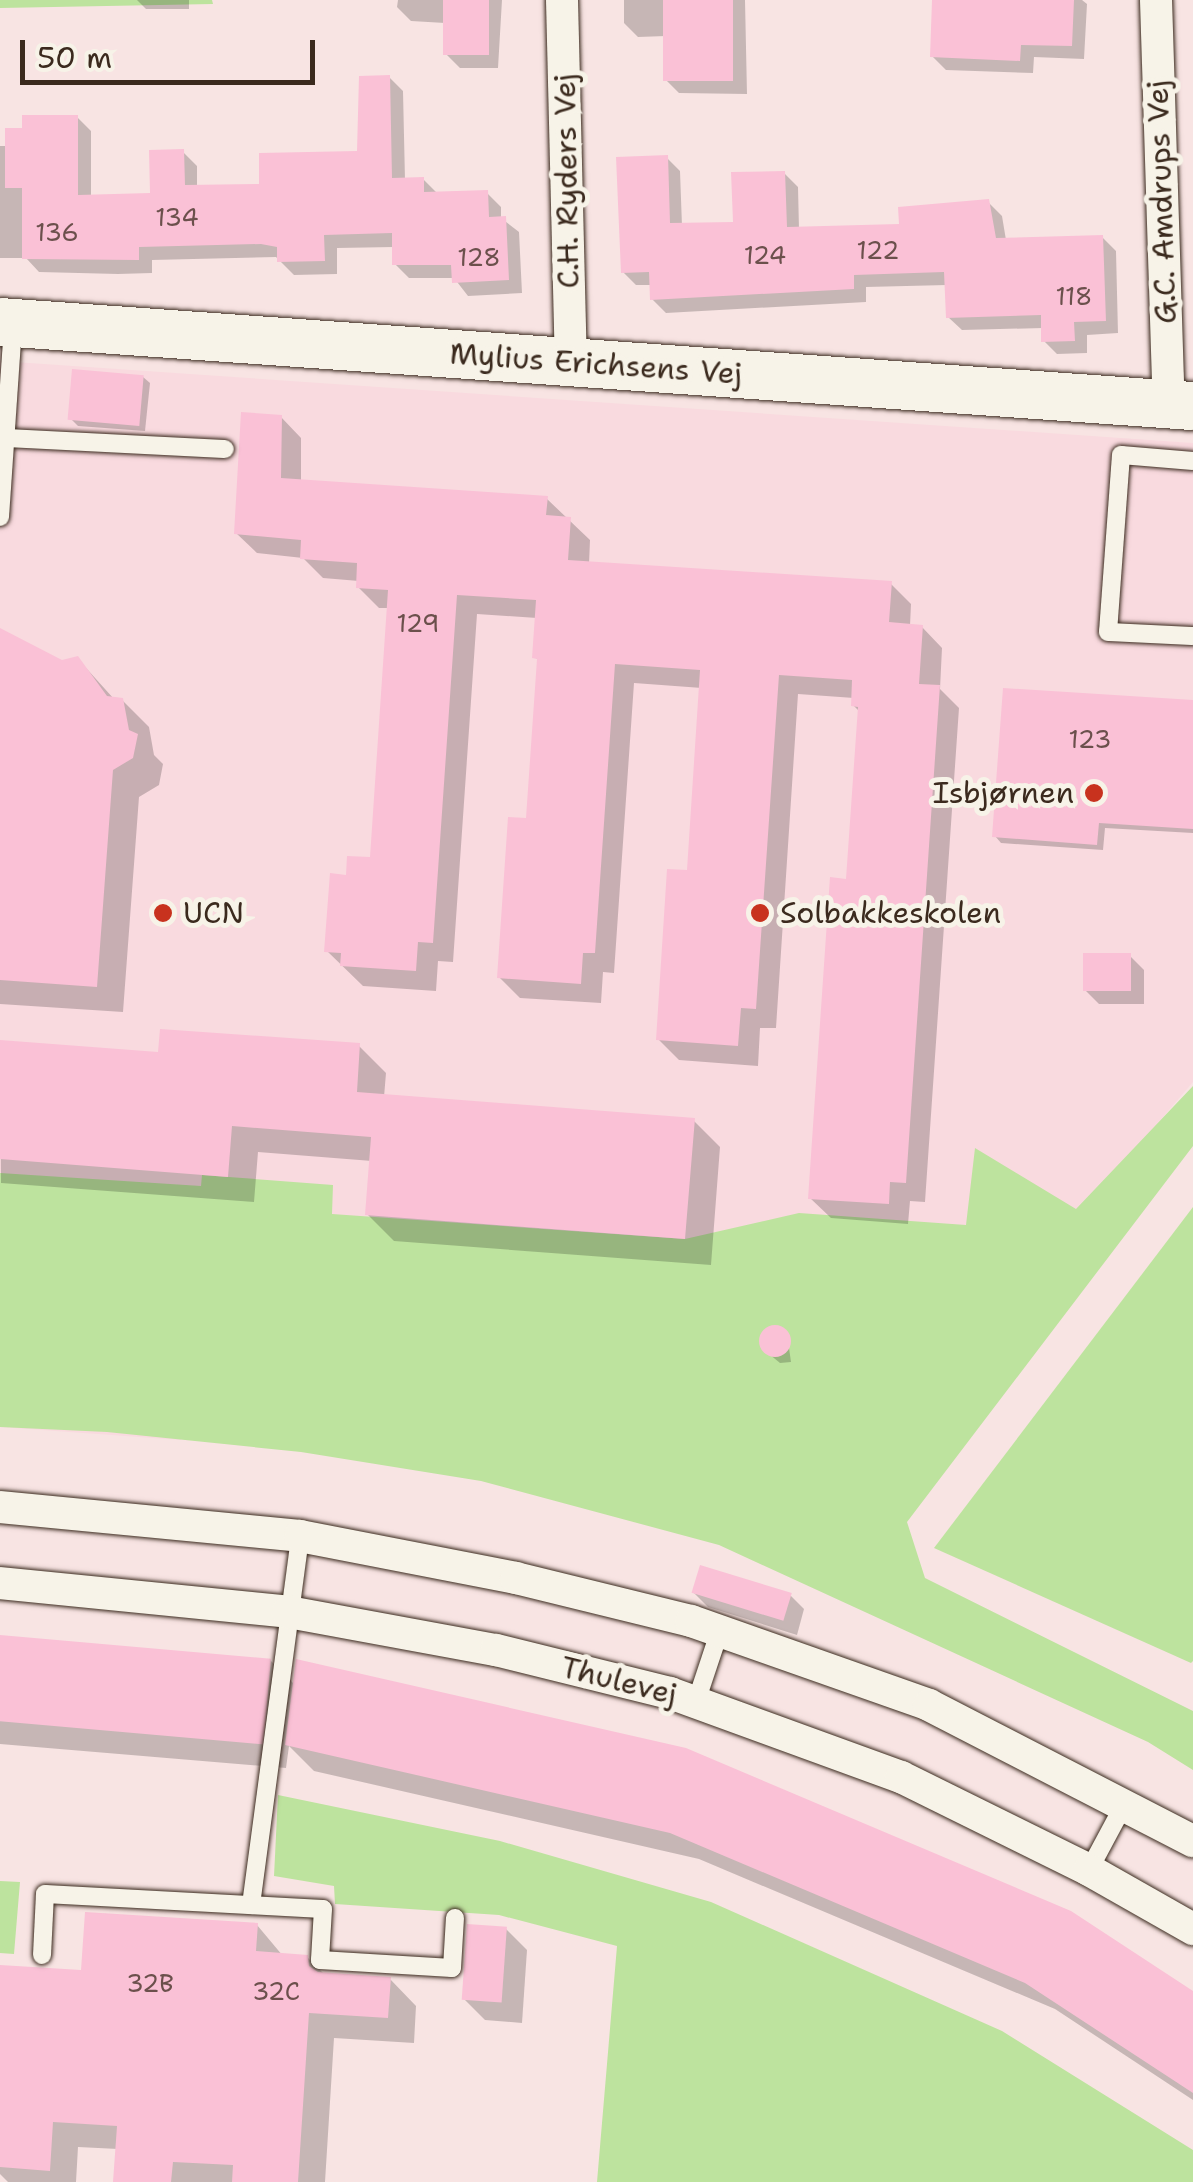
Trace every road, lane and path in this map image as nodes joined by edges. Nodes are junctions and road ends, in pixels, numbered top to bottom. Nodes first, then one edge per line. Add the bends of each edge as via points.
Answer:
1 (562, 0) edge
2 (1156, 0) edge
3 (6, 323) edge
4 (571, 363) junction
5 (1181, 405) edge
6 (6, 438) junction
7 (225, 449) dead end
8 (1193, 461) edge
9 (0, 516) edge
10 (1193, 636) edge
11 (0, 1507) edge
12 (300, 1536) junction
13 (0, 1583) edge
14 (288, 1612) junction
15 (720, 1630) junction
16 (696, 1702) junction
17 (1125, 1803) junction
18 (1193, 1842) edge
19 (1088, 1870) junction
20 (250, 1905) junction
21 (455, 1918) dead end
22 (1193, 1929) edge
23 (42, 1955) dead end

1 - 4 street, C.H. Ryders Vej
2 - 5 street, G.C. Amdrups Vej
3 - 4 street, Mylius Erichsens Vej
3 - 6 lane
4 - 5 street, Mylius Erichsens Vej
6 - 7 lane
6 - 9 lane
8 - 10 lane via 1120,455 1108,632
11 - 12 street
12 - 14 lane
12 - 15 street via 516,1578
13 - 14 street, Thulevej
14 - 16 street, Thulevej via 496,1650
14 - 20 lane
15 - 16 lane
15 - 17 street via 929,1705
16 - 19 street, Thulevej via 901,1776
17 - 18 street
17 - 19 lane
19 - 22 street, Thulevej
20 - 21 lane via 323,1910 320,1960 414,1966 452,1968
20 - 23 lane via 45,1894

